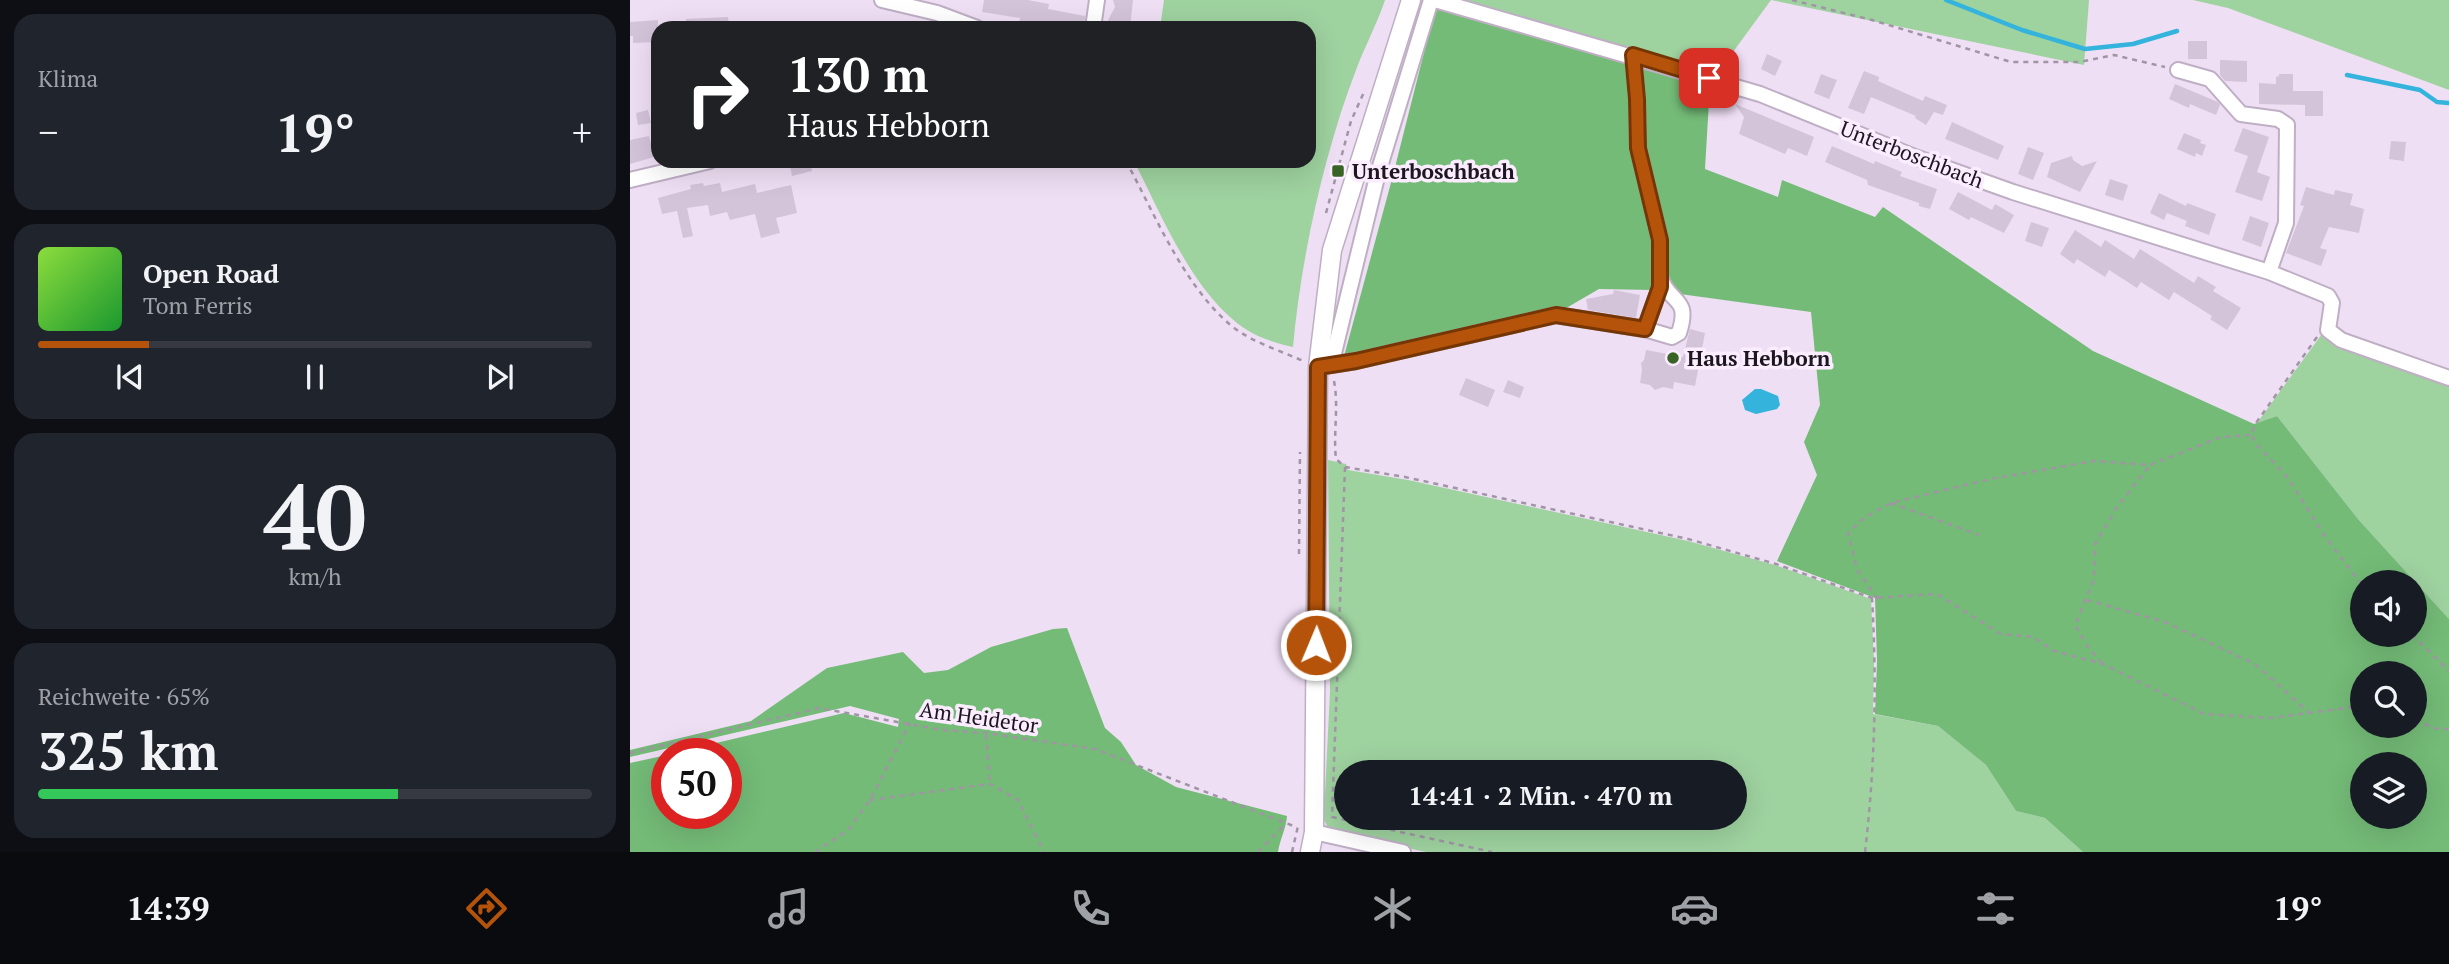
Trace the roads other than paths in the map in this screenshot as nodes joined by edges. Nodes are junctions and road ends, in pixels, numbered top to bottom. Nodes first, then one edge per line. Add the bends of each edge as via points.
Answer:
1 (882, 0) edge
2 (1097, 0) edge
3 (1411, 0) edge
4 (1433, 0) edge
5 (958, 21) edge
6 (1094, 21) edge
7 (1633, 55) junction
8 (2178, 70) road end
9 (681, 168) edge
10 (630, 180) edge
11 (2269, 272) junction
12 (1660, 277) junction
13 (1645, 329) junction
14 (1325, 366) junction
15 (2449, 378) edge
16 (1314, 832) junction
17 (1310, 852) edge
18 (1402, 852) edge

1 - 5 street
2 - 6 street
3 - 14 main road via 1332,250
4 - 7 street, Unterboschbach
4 - 14 street via 1378,173 1334,353
7 - 11 street, Unterboschbach via 1760,93 2013,192
7 - 12 street via 1638,148 1660,240
8 - 11 street via 2210,79 2241,114 2278,119 2287,125 2286,223
9 - 10 street
11 - 15 street, Unterboschbach via 2328,296 2332,303 2328,330 2341,340
12 - 13 street
12 - 13 street via 1681,304 1682,323 1672,337
13 - 14 street via 1556,315
14 - 16 main road
16 - 17 main road
16 - 18 street

